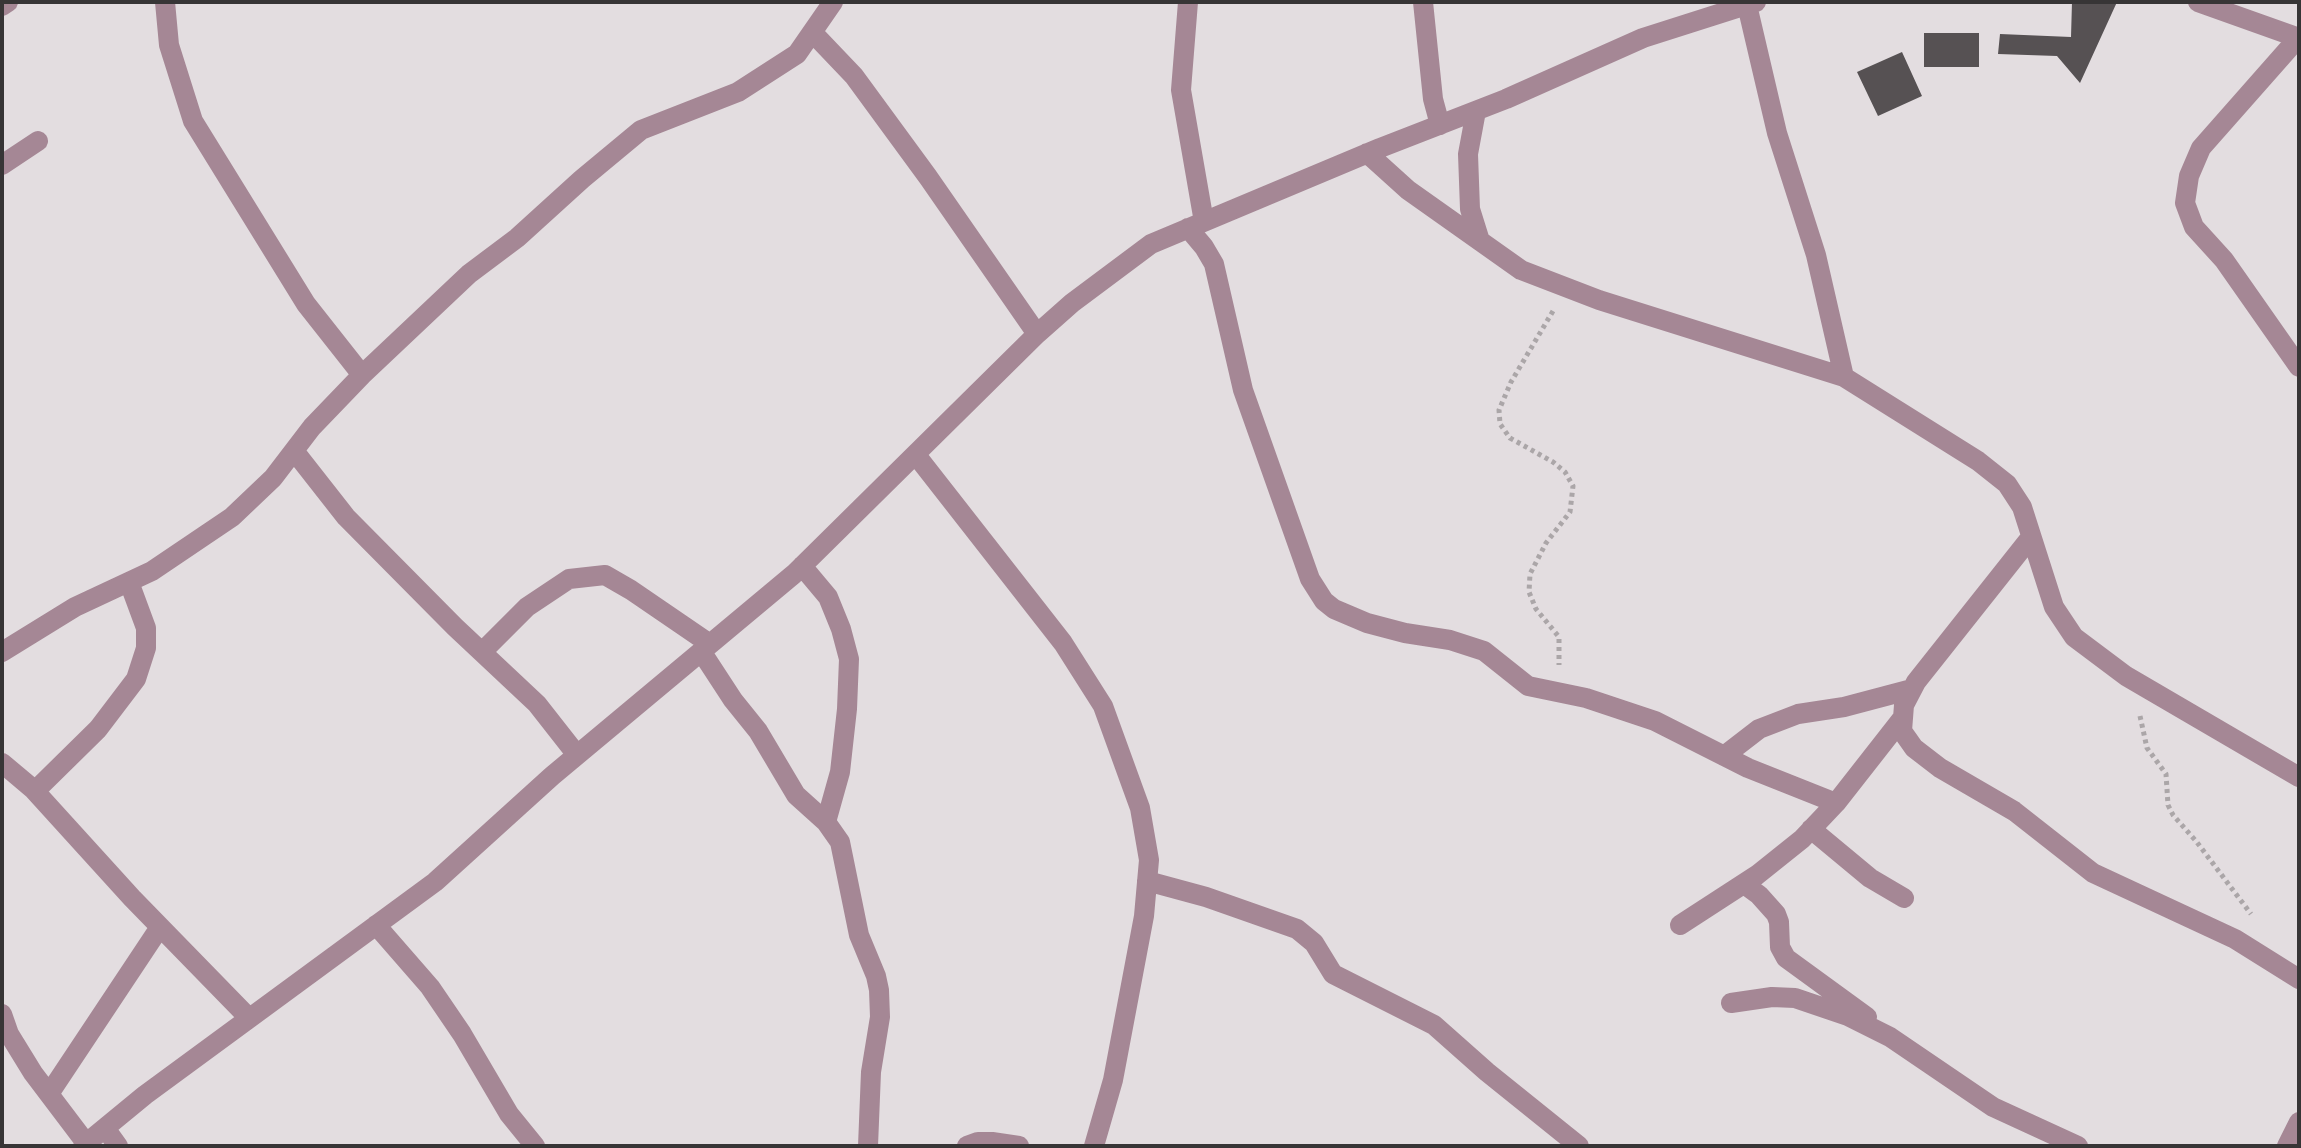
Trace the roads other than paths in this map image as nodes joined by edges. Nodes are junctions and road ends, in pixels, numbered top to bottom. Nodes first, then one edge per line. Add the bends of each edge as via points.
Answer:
1 (8, 2) edge
2 (165, 2) edge
3 (833, 2) edge
4 (1188, 2) edge
5 (1423, 2) edge
6 (2198, 2) edge
7 (1752, 3) edge
8 (2, 6) edge
9 (813, 33) junction
10 (2298, 38) edge
11 (1476, 111) junction
12 (1440, 125) junction
13 (38, 141) dead end
14 (1367, 153) junction
15 (2, 165) edge
16 (1196, 225) junction
17 (1480, 241) junction
18 (1037, 334) junction
19 (2299, 367) edge
20 (362, 375) junction
21 (1844, 377) junction
22 (295, 452) junction
23 (916, 455) junction
24 (2031, 537) junction
25 (802, 566) junction
26 (129, 582) junction
27 (705, 648) junction
28 (2, 652) edge
29 (482, 652) junction
30 (1912, 689) junction
31 (1901, 720) junction
32 (577, 755) junction
33 (1724, 756) junction
34 (2, 763) edge
35 (2299, 777) edge
36 (35, 791) junction
37 (1836, 803) junction
38 (826, 822) junction
39 (1811, 829) junction
40 (1147, 881) junction
41 (1744, 884) junction
42 (1904, 898) dead end
43 (376, 925) junction
44 (1680, 925) dead end
45 (160, 927) junction
46 (2299, 979) edge
47 (1731, 1003) dead end
48 (2, 1014) edge
49 (249, 1018) junction
50 (1883, 1034) junction
51 (49, 1094) junction
52 (2299, 1122) edge
53 (105, 1128) junction
54 (84, 1144) edge
55 (533, 1145) edge
56 (118, 1146) edge
57 (868, 1146) edge
58 (967, 1146) edge
59 (1019, 1146) edge
60 (1094, 1146) edge
61 (1579, 1146) edge
62 (2078, 1146) edge
63 (2287, 1146) edge

1 - 8 street
2 - 20 street via 169,45 193,121 306,304
3 - 9 street
4 - 16 street via 1181,90
5 - 12 street
6 - 10 street
7 - 11 street via 1643,38
7 - 21 street via 1777,133 1816,255
9 - 18 street via 854,76
9 - 20 street via 797,54 738,92 641,130 469,274
10 - 19 street via 2201,148 2185,203 2194,227 2224,260
11 - 12 street
11 - 17 street via 1468,154 1470,209
12 - 14 street
13 - 15 street
14 - 16 street
14 - 17 street via 1408,190
16 - 18 street via 1151,244
16 - 33 street via 1214,264 1243,390 1310,579 1324,601 1367,623 1484,651 1528,686 1655,721
17 - 21 street via 1521,270 1599,300
18 - 23 street
20 - 22 street
21 - 24 street via 2007,484 2022,507
22 - 26 street via 232,517
22 - 29 street via 346,517
23 - 25 street
23 - 40 street via 1063,643 1103,706 1140,808
24 - 30 street
24 - 35 street via 2054,607 2074,637 2145,687
25 - 27 street
25 - 38 street via 828,597 849,659 840,772
26 - 28 street via 75,607
26 - 36 street via 146,628 139,671 98,729
27 - 29 street via 605,575 569,579 527,607
27 - 32 street
27 - 38 street via 796,795
29 - 32 street via 537,704
30 - 31 street
30 - 33 street via 1798,714 1759,729
31 - 37 street
31 - 46 street via 1914,748 2014,811 2093,873 2235,939
32 - 43 street via 435,882
33 - 37 street
34 - 36 street
36 - 45 street
37 - 39 street
38 - 57 street via 840,842 859,935 879,990
39 - 41 street
39 - 42 street via 1870,878
40 - 60 street via 1113,1080
40 - 61 street via 1297,929 1314,943 1333,974 1434,1025
41 - 44 street
41 - 50 street via 1776,914 1786,958 1847,1000
43 - 49 street
43 - 55 street via 430,987
45 - 49 street
45 - 51 street
47 - 50 street via 1795,998
48 - 51 street via 9,1034
49 - 53 street
50 - 62 street via 1993,1107
51 - 54 street
52 - 63 street
53 - 54 street
53 - 56 street
58 - 59 street

